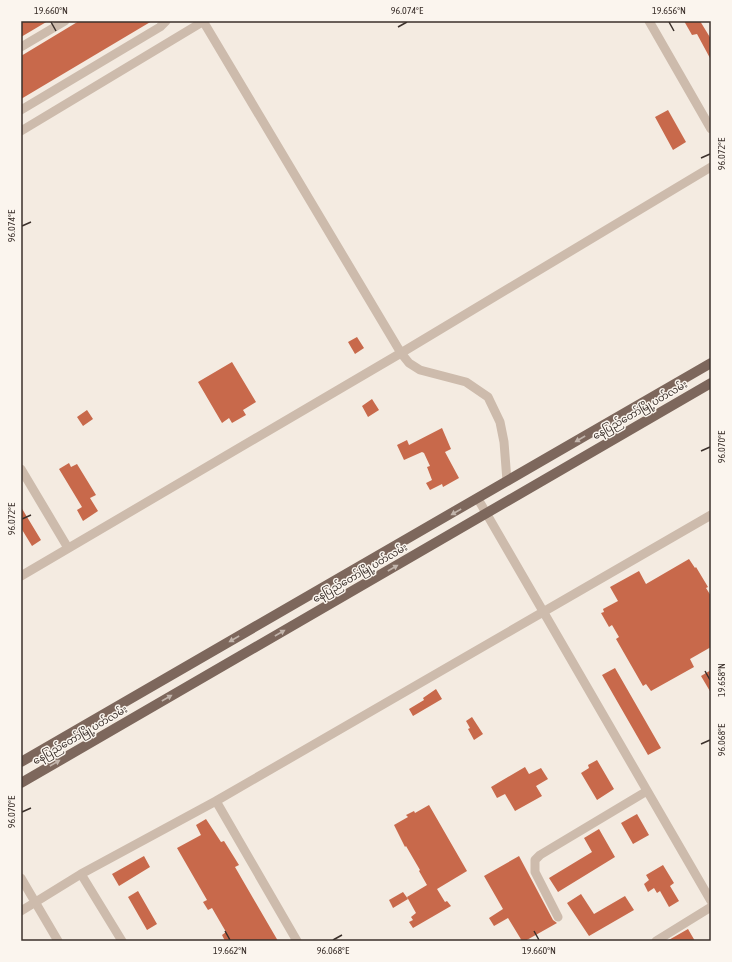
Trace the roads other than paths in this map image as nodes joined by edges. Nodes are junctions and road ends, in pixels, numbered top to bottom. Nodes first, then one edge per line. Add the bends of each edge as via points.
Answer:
1 (65, 21) edge
2 (166, 21) edge
3 (204, 21) edge
4 (649, 21) edge
5 (21, 47) edge
6 (21, 110) edge
7 (711, 129) edge
8 (21, 131) edge
9 (711, 167) edge
10 (401, 353) junction
11 (711, 363) edge
12 (711, 383) edge
13 (21, 469) edge
14 (507, 481) junction
15 (478, 499) junction
16 (487, 514) junction
17 (711, 515) edge
18 (68, 548) junction
19 (21, 576) edge
20 (543, 611) junction
21 (21, 762) edge
22 (21, 783) edge
23 (647, 792) junction
24 (216, 801) junction
25 (81, 874) junction
26 (21, 878) edge
27 (711, 900) edge
28 (35, 903) junction
29 (711, 907) edge
30 (21, 911) edge
31 (558, 917) dead end
32 (58, 941) edge
33 (122, 941) edge
34 (297, 941) edge
35 (656, 941) edge

1 - 5 street
2 - 6 street
3 - 8 street
3 - 10 street
4 - 7 street
9 - 10 street
10 - 14 street via 409,363 420,370 466,382 488,397 500,422
10 - 18 street
11 -> 14 main road, နေပြည်တော်မြို့ပတ်လမ်း
12 - 16 main road, နေပြည်တော်မြို့ပတ်လမ်း
13 - 18 street
14 - 15 main road, နေပြည်တော်မြို့ပတ်လမ်း
15 - 16 street
15 -> 21 main road, နေပြည်တော်မြို့ပတ်လမ်း
16 - 20 street
22 -> 16 main road, နေပြည်တော်မြို့ပတ်လမ်း
17 - 20 street
18 - 19 street
20 - 23 street
20 - 24 street
23 - 27 street
23 - 31 street via 535,860 535,872
24 - 25 street
24 - 34 street
25 - 28 street
25 - 33 street
26 - 28 street
28 - 30 street
28 - 32 street
29 - 35 street

